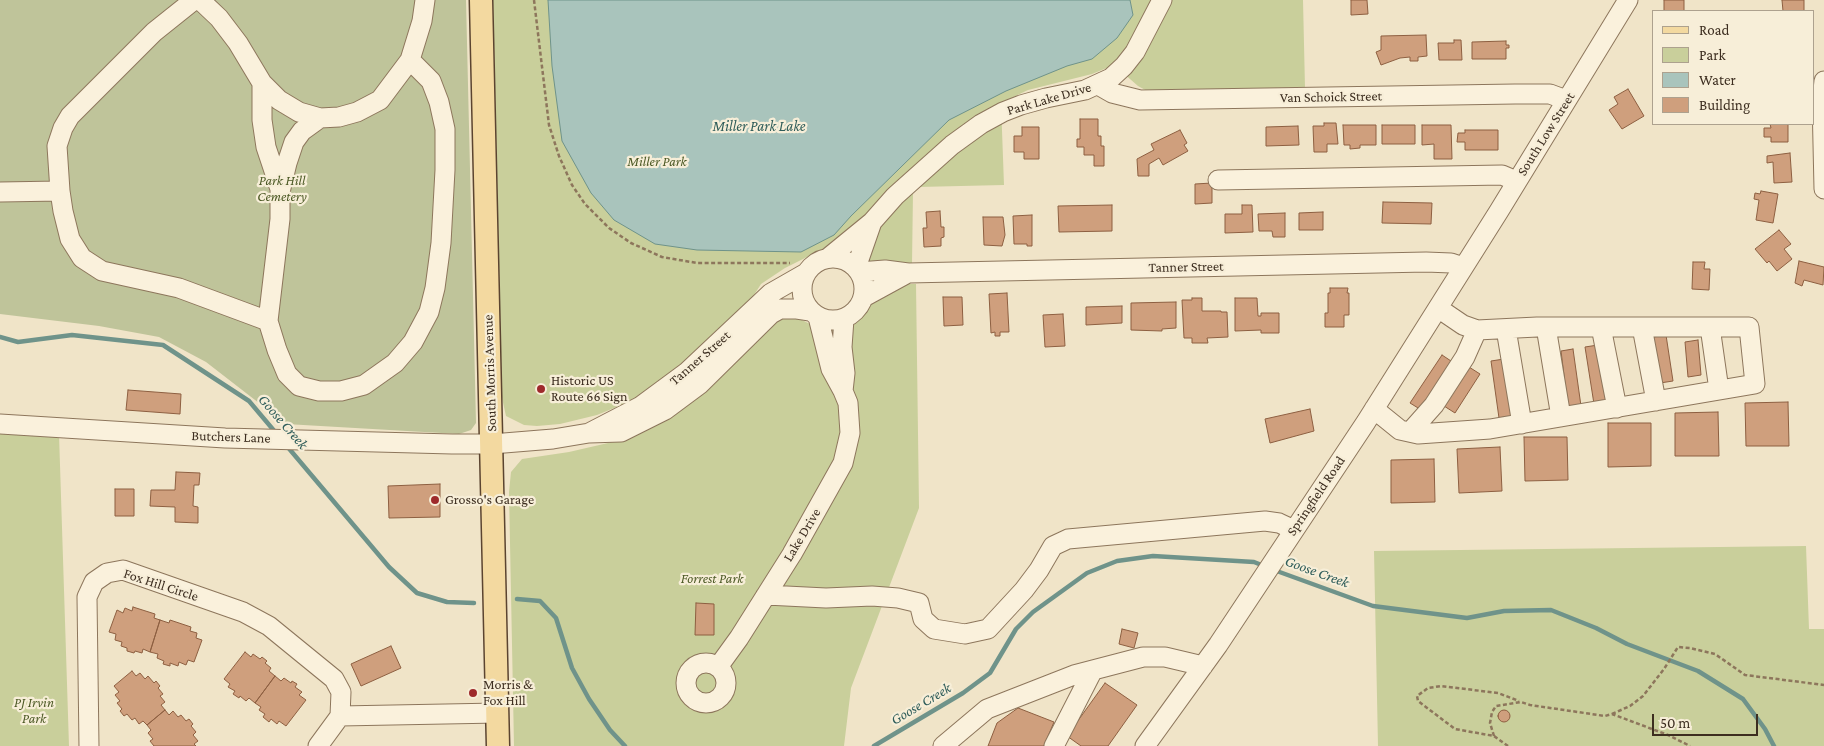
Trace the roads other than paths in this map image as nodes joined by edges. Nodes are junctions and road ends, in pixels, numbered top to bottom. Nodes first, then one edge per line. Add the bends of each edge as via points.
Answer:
1 (194, 0) edge
2 (200, 0) edge
3 (426, 0) edge
4 (481, 0) edge
5 (1162, 0) edge
6 (1628, 0) edge
7 (410, 60) junction
8 (1824, 81) edge
9 (262, 83) junction
10 (1098, 85) junction
11 (1566, 100) junction
12 (320, 118) junction
13 (1218, 180) dead end
14 (1516, 181) junction
15 (1824, 189) edge
16 (60, 191) junction
17 (0, 192) edge
18 (280, 192) junction
19 (872, 222) junction
20 (828, 258) junction
21 (1463, 267) junction
22 (799, 268) junction
23 (858, 270) junction
24 (908, 273) junction
25 (864, 297) junction
26 (1438, 308) junction
27 (814, 314) junction
28 (844, 319) junction
29 (268, 321) junction
30 (1546, 327) junction
31 (1601, 327) junction
32 (1642, 327) junction
33 (1710, 327) junction
34 (1506, 329) junction
35 (1477, 330) junction
36 (1719, 390) junction
37 (843, 391) junction
38 (1656, 401) junction
39 (1618, 408) junction
40 (1374, 409) junction
41 (1561, 417) junction
42 (0, 424) edge
43 (1522, 424) junction
44 (1410, 432) junction
45 (588, 433) junction
46 (492, 444) junction
47 (1294, 530) junction
48 (766, 595) junction
49 (1203, 666) junction
50 (718, 667) dead end
51 (1093, 670) junction
52 (498, 713) junction
53 (340, 716) junction
54 (90, 746) edge
55 (318, 746) edge
56 (498, 746) edge
57 (943, 746) edge
58 (1054, 746) edge
59 (1145, 746) edge

1 - 16 street via 154,32 70,116 57,146
2 - 9 street via 219,18
3 - 7 street
4 - 46 main road, South Morris Avenue
5 - 10 street, Park Lake Drive via 1135,52 1111,78
6 - 11 street, South Low Street
7 - 12 street via 380,100 357,112
7 - 29 street via 431,81 445,129 441,234 435,288 429,312 413,342 395,363 364,385 341,391 319,391 299,386 287,374
8 - 15 street
9 - 12 street via 279,100 299,112
9 - 18 street via 266,148
10 - 11 street, Van Schoick Street via 1112,93 1140,100 1550,94
10 - 19 street, Park Lake Drive via 1021,105 981,124 952,145 895,196
11 - 14 street, South Low Street
12 - 18 street via 302,131 294,142
13 - 14 street via 1502,176
14 - 21 street, South Low Street
16 - 17 street
16 - 29 street via 70,239 82,258 102,272 179,288
18 - 29 street via 280,219
19 - 20 street, Park Lake Drive
19 - 23 street, Park Lake Drive
20 - 22 street
20 - 23 street via 843,260
21 - 24 street, Tanner Street via 1426,262
21 - 26 street, Springfield Road
22 - 27 street via 804,303
22 - 45 street, Tanner Street via 687,372 641,406
23 - 24 street, Tanner Street
23 - 25 street via 863,280
24 - 25 street, Tanner Street
25 - 28 street via 856,310
26 - 35 street via 1463,325
26 - 40 street, Springfield Road
27 - 28 street via 831,321
27 - 37 street, Lake Drive via 830,369
27 - 45 street, Tanner Street via 780,309 771,314 700,384 665,410 621,432
28 - 37 street, Lake Drive via 842,347 846,373
30 - 31 street
30 - 34 street
30 - 41 street
31 - 32 street
31 - 39 street
32 - 33 street
32 - 38 street
33 - 36 street
33 - 36 street via 1749,327 1754,384
34 - 35 street
34 - 43 street
35 - 44 street via 1465,357 1434,405
36 - 38 street
37 - 48 street, Lake Drive via 848,403 850,433 844,463
38 - 39 street
39 - 41 street
40 - 44 street via 1400,430
40 - 47 street, Springfield Road
41 - 43 street
42 - 46 street, Butchers Lane via 270,439
43 - 44 street via 1490,429
45 - 46 street, Tanner Street
46 - 52 main road, South Morris Avenue
47 - 48 street via 1265,521 1068,539 1053,546 1040,570 988,629 965,634 934,629 923,619 919,603 898,598
47 - 49 street, Springfield Road
48 - 50 street, Lake Drive
49 - 51 street via 1165,657 1143,657
49 - 59 street, Springfield Road
51 - 57 street via 987,709
51 - 58 street
52 - 53 street
52 - 56 main road, South Morris Avenue
53 - 54 street, Fox Hill Circle via 341,692 334,679 269,626 243,612 123,570 107,573 94,582 87,597
53 - 55 street

